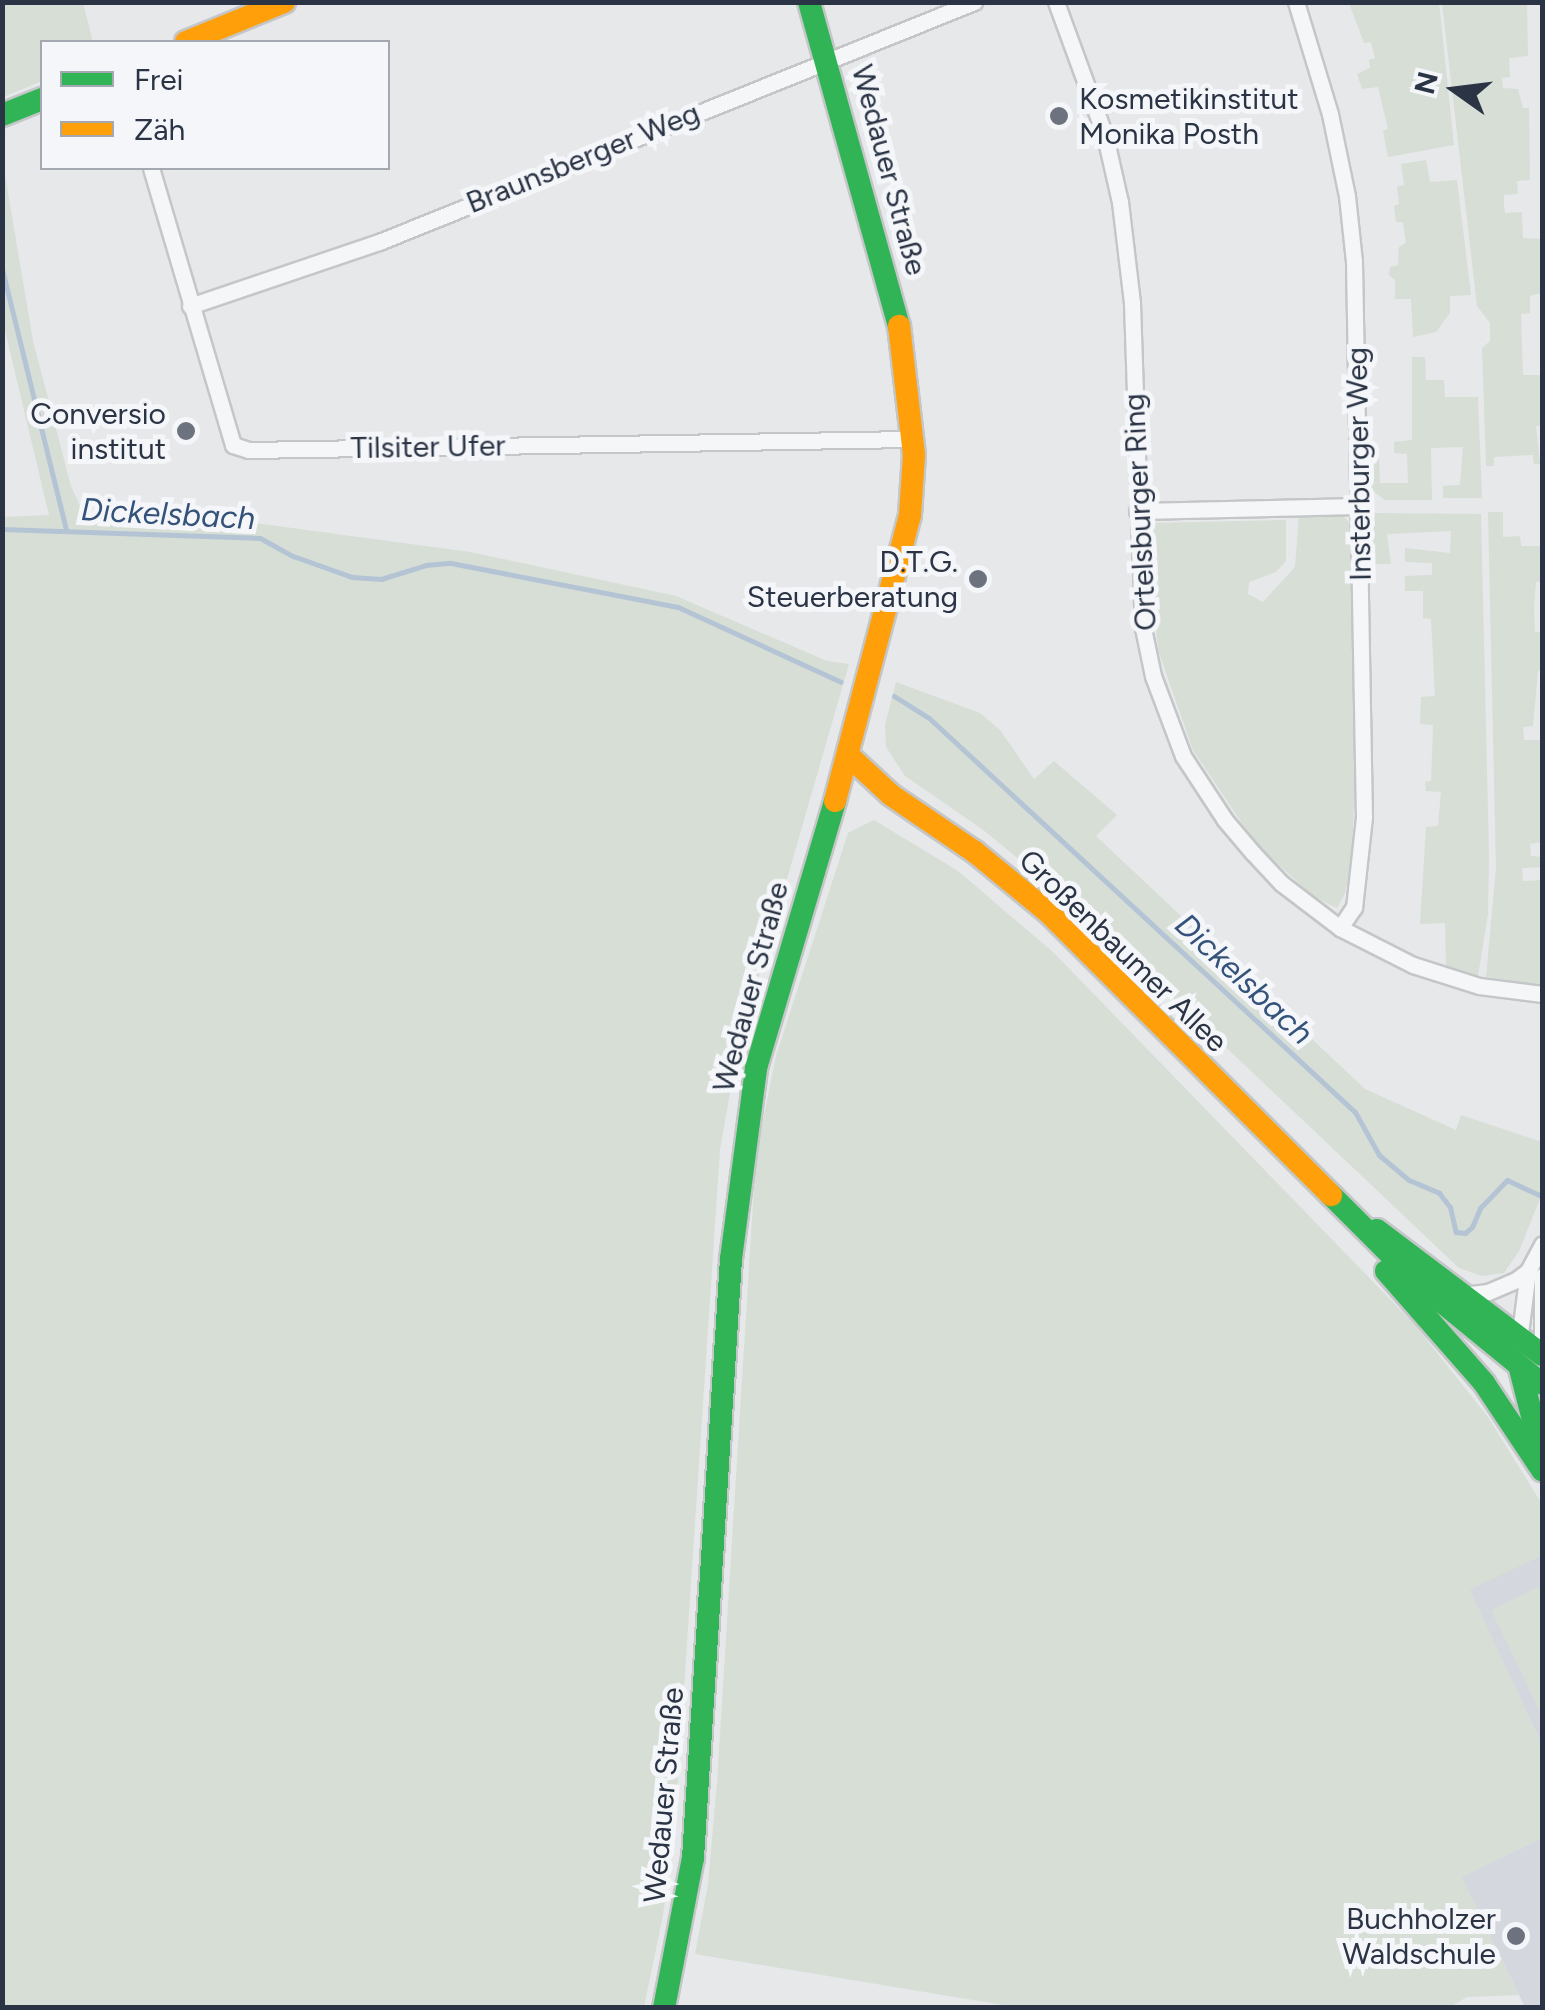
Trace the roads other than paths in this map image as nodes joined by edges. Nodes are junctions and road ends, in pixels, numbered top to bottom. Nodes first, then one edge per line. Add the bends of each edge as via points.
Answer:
1 (284, 2) edge
2 (809, 2) edge
3 (974, 2) edge
4 (1056, 2) edge
5 (1296, 2) edge
6 (191, 40) edge
7 (827, 60) junction
8 (40, 100) edge
9 (2, 115) edge
10 (152, 170) edge
11 (190, 306) junction
12 (913, 440) junction
13 (1361, 506) junction
14 (1137, 511) junction
15 (848, 756) junction
16 (1340, 928) junction
17 (1542, 994) edge
18 (1340, 1208) junction
19 (1542, 1245) edge
20 (1535, 1274) edge
21 (1463, 1295) junction
22 (1531, 1337) edge
23 (1542, 1355) edge
24 (1520, 1369) junction
25 (1542, 1384) edge
26 (1542, 1455) edge
27 (1542, 1470) edge
28 (664, 2008) edge

1 - 6 main road
2 - 7 main road, Wedauer Straße
3 - 7 street, Braunsberger Weg
4 - 14 street, Ortelsburger Ring via 1105,136 1128,250
5 - 13 street, Insterburger Weg via 1348,196
7 - 11 street, Braunsberger Weg via 374,244
7 - 12 main road, Wedauer Straße via 891,288
8 - 9 main road
10 - 11 street, Tilsiter Ufer
11 - 12 street, Tilsiter Ufer via 228,438 248,450
12 - 15 main road, Wedauer Straße via 910,514
13 - 14 street
13 - 16 street, Insterburger Weg via 1362,870 1354,907
14 - 16 street, Ortelsburger Ring via 1143,628 1183,756 1252,853
15 - 18 main road, Großenbaumer Allee via 1049,913
15 - 28 main road, Wedauer Straße via 766,1031 740,1171 693,1858
16 - 17 street, Ortelsburger Ring via 1413,966 1479,986
18 - 21 main road, Großenbaumer Allee
18 - 24 main road, Großenbaumer Allee
18 - 27 main road via 1492,1394
19 - 20 street
20 - 21 street
20 - 22 street
20 - 22 street
21 - 22 main road, Großenbaumer Allee
22 - 23 main road, Großenbaumer Allee
22 - 24 street
24 - 25 main road, Großenbaumer Allee
24 - 26 main road

